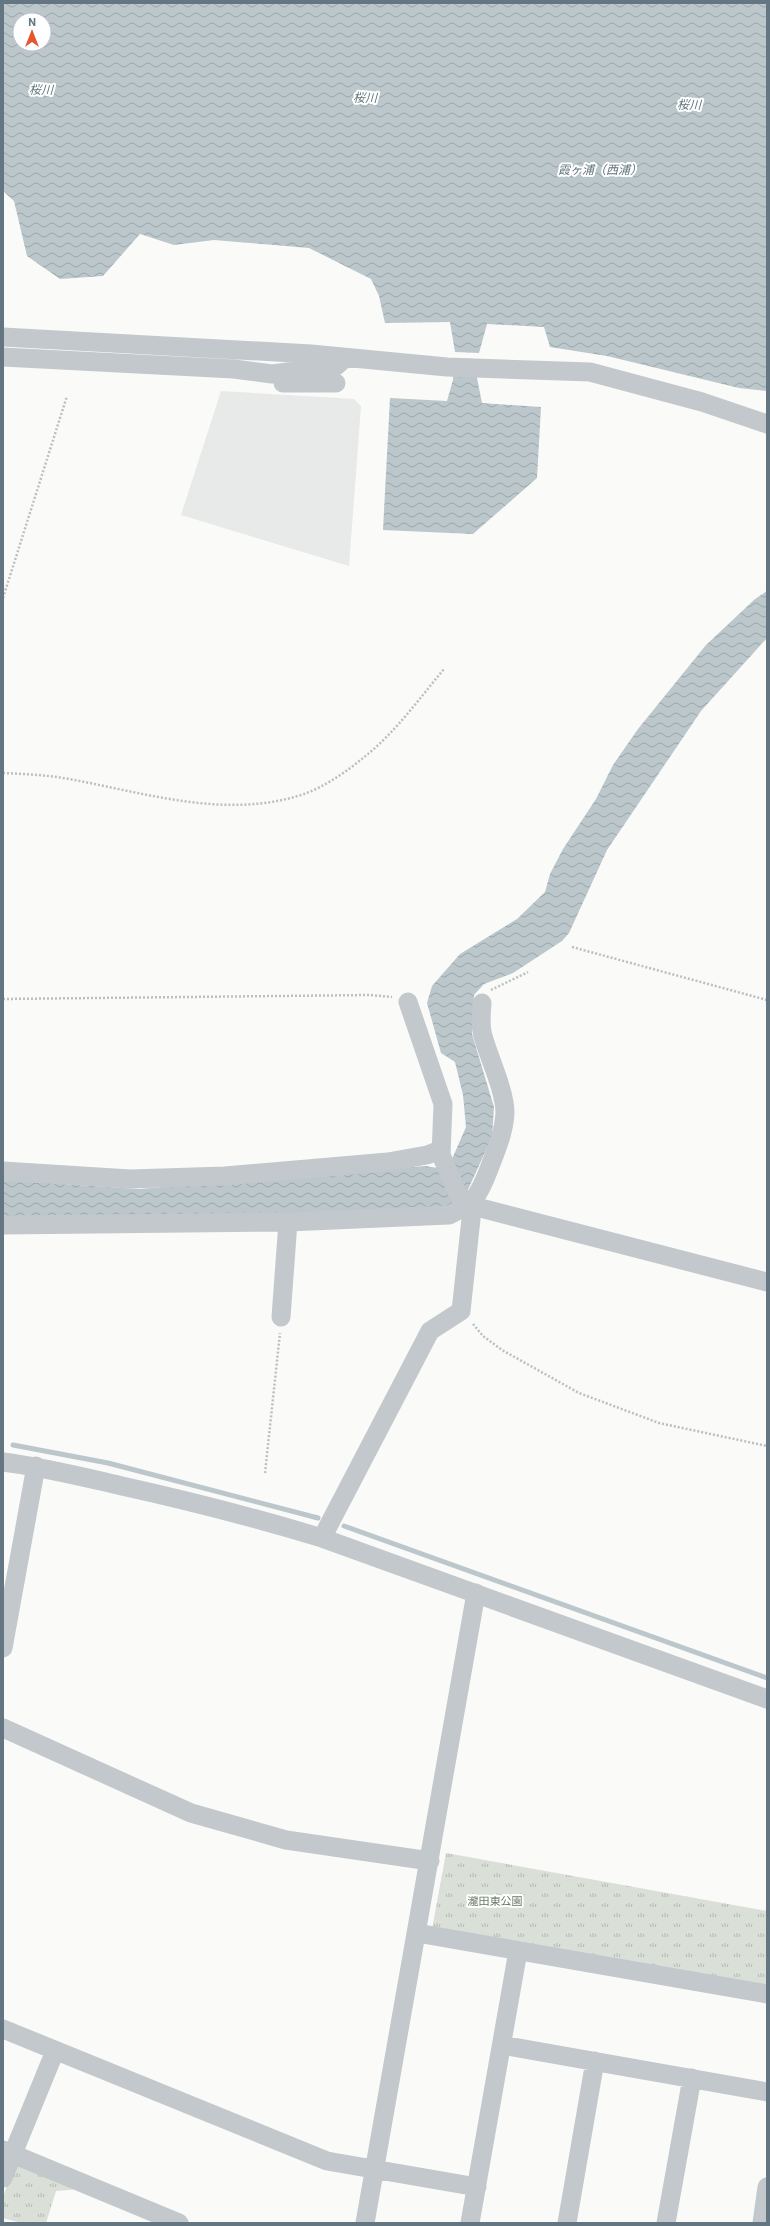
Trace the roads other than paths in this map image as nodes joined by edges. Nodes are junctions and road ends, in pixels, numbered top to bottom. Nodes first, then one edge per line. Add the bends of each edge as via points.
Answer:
1 (3, 337) edge
2 (3, 357) edge
3 (346, 357) junction
4 (272, 374) junction
5 (336, 383) dead end
6 (767, 424) edge
7 (408, 1002) road end
8 (482, 1003) road end
9 (442, 1156) junction
10 (3, 1171) edge
11 (464, 1200) junction
12 (288, 1222) junction
13 (3, 1225) edge
14 (767, 1282) edge
15 (281, 1317) road end
16 (3, 1462) edge
17 (36, 1466) junction
18 (322, 1538) junction
19 (476, 1593) junction
20 (4, 1643) edge
21 (767, 1698) edge
22 (3, 1728) edge
23 (430, 1861) junction
24 (417, 1933) junction
25 (518, 1951) junction
26 (767, 1994) edge
27 (3, 2029) edge
28 (502, 2045) junction
29 (55, 2051) junction
30 (595, 2061) junction
31 (692, 2078) junction
32 (767, 2092) edge
33 (8, 2152) edge
34 (375, 2171) junction
35 (3, 2178) edge
36 (477, 2187) junction
37 (767, 2187) edge
38 (179, 2223) edge
39 (365, 2223) edge
40 (470, 2223) edge
41 (567, 2223) edge
42 (666, 2223) edge
43 (762, 2223) edge

1 - 3 street
2 - 4 street via 234,369
3 - 4 street via 336,366
3 - 6 street via 447,367 600,374 702,402
4 - 5 street via 278,383
7 - 9 street via 443,1104
8 - 11 street via 482,1036 505,1112 502,1134 485,1180
9 - 10 street via 427,1155 388,1162 225,1176 130,1179
9 - 11 street
11 - 12 street via 449,1215
11 - 14 street
11 - 18 street via 471,1220 461,1311 430,1332
12 - 13 street
12 - 15 street
16 - 17 street
17 - 18 street via 245,1516
17 - 20 street
18 - 19 street
19 - 21 street
19 - 23 street
22 - 23 street via 191,1813 286,1840
23 - 24 street
24 - 25 street
24 - 34 street
25 - 26 street
25 - 28 street
27 - 29 street
28 - 30 street
28 - 36 street
29 - 33 street
29 - 34 street via 327,2161
30 - 31 street
30 - 41 street
31 - 32 street
31 - 42 street
33 - 35 street
33 - 38 street
34 - 36 street
34 - 39 street
36 - 40 street
37 - 43 street

